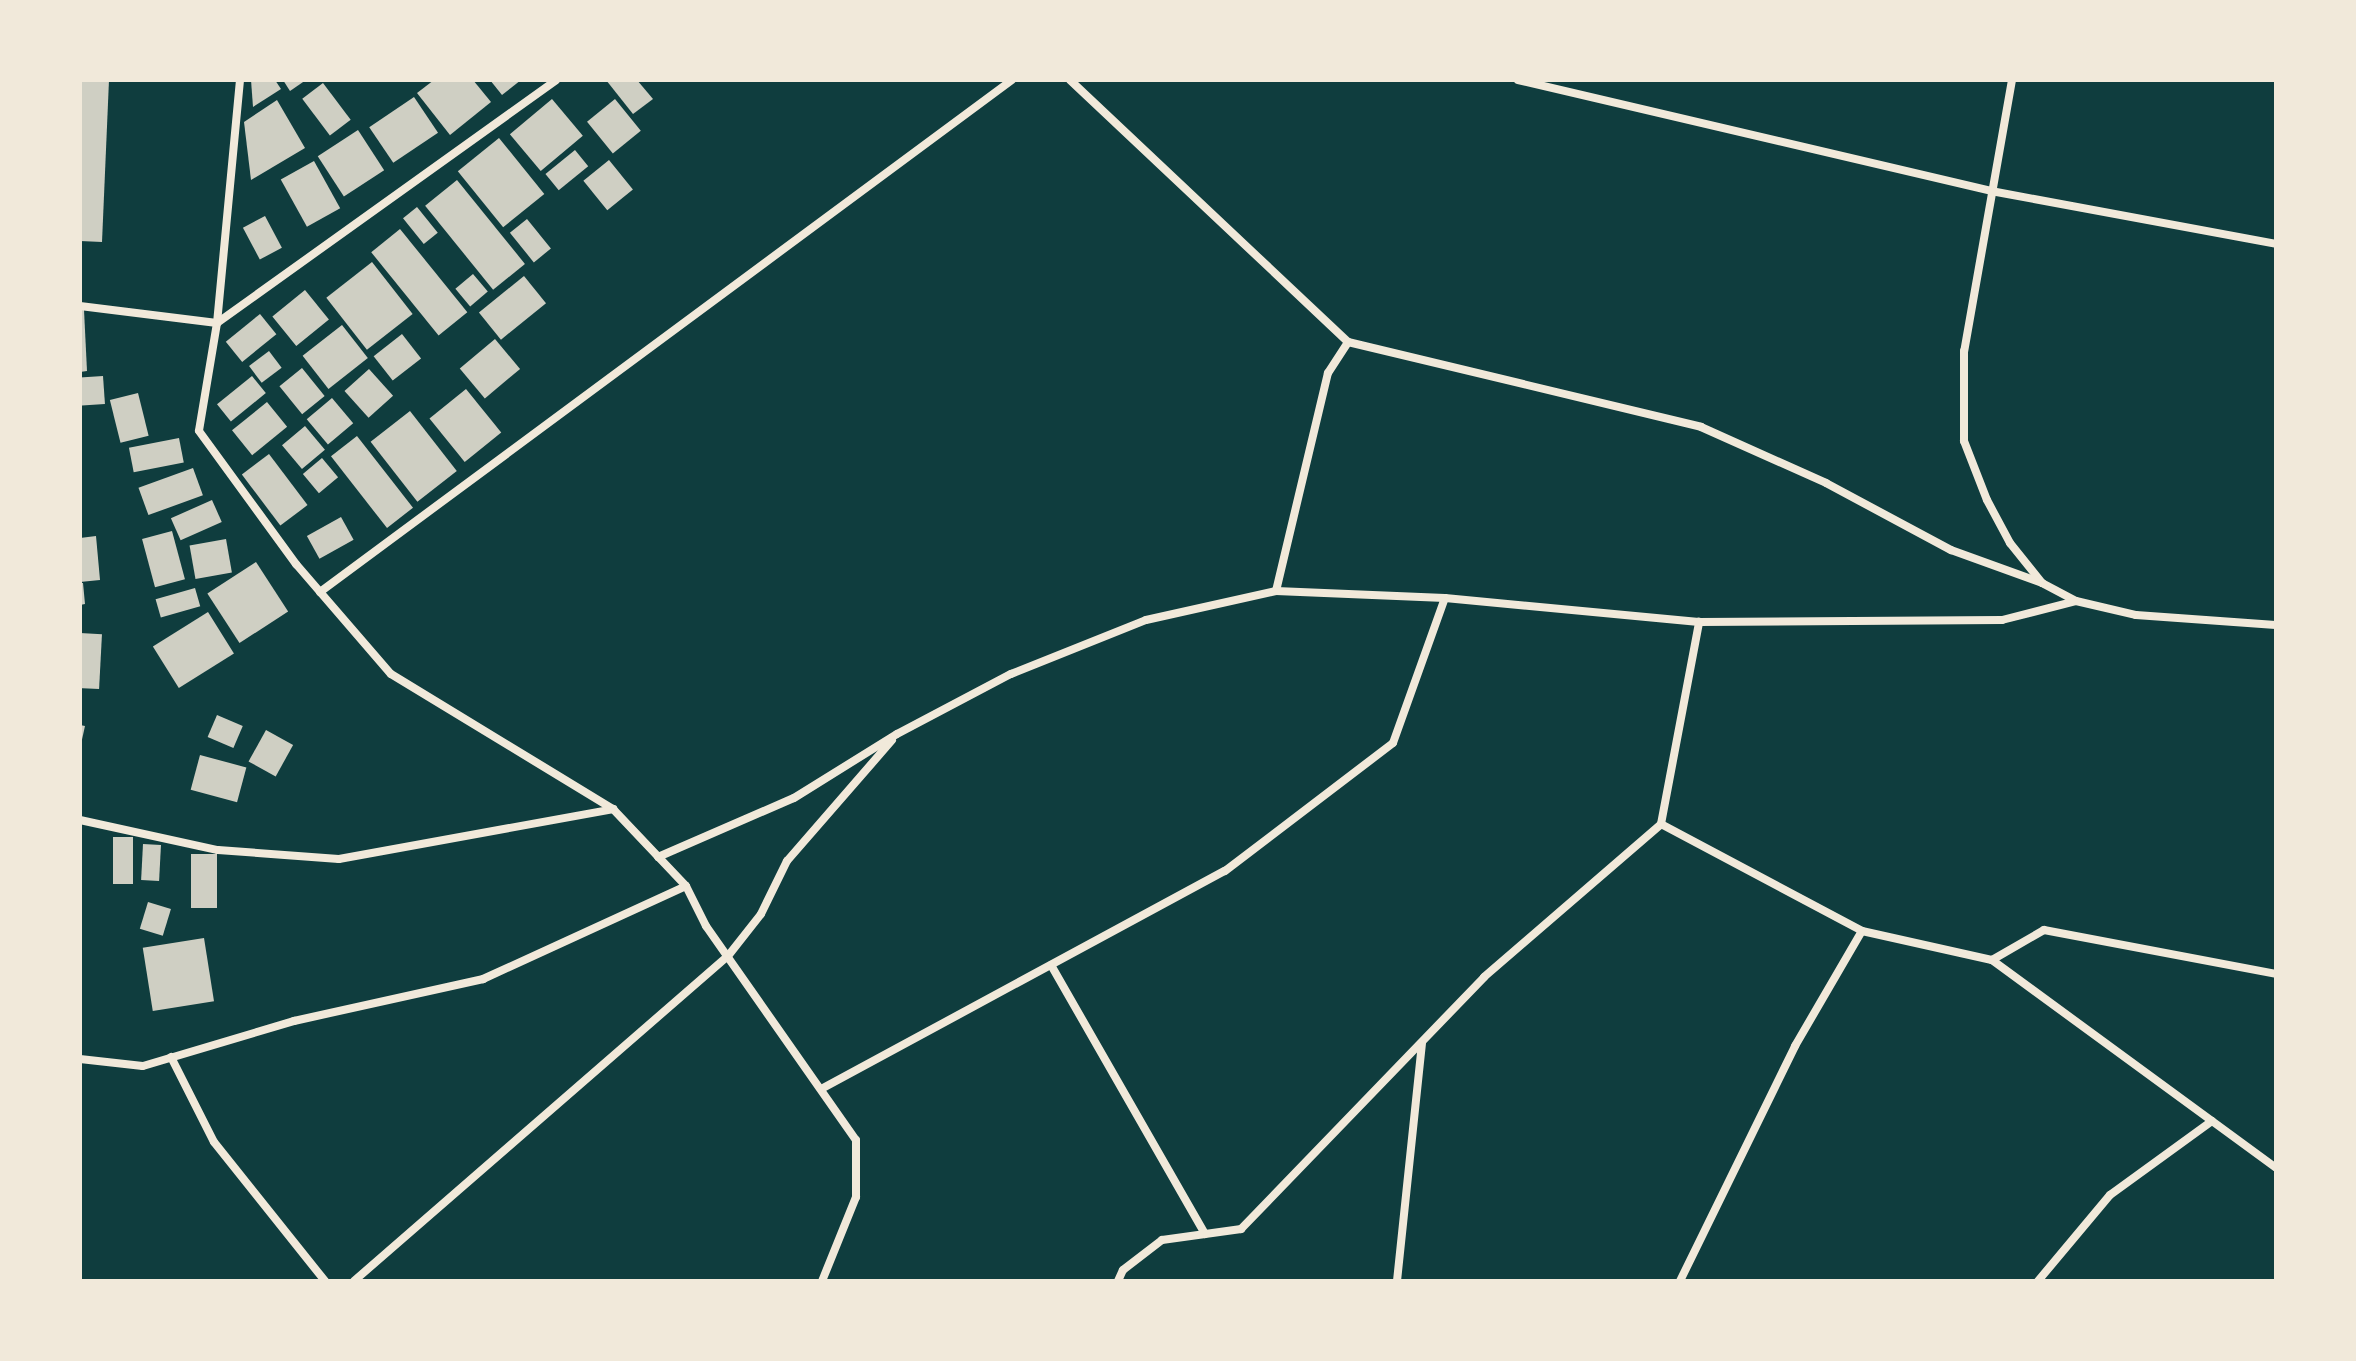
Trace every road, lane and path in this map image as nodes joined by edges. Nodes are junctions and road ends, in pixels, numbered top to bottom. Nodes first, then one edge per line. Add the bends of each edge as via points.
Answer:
1 (240, 80) edge
2 (556, 80) edge
3 (1012, 80) edge
4 (1070, 80) edge
5 (1518, 80) edge
6 (2012, 80) edge
7 (1991, 191) junction
8 (2276, 244) edge
9 (80, 306) edge
10 (217, 323) junction
11 (1348, 342) junction
12 (2042, 583) junction
13 (1276, 591) junction
14 (320, 592) junction
15 (1445, 598) junction
16 (2076, 601) junction
17 (1699, 622) junction
18 (2276, 625) edge
19 (897, 734) junction
20 (613, 809) junction
21 (80, 820) edge
22 (1661, 824) junction
23 (658, 857) junction
24 (686, 886) junction
25 (1862, 931) junction
26 (728, 956) junction
27 (1992, 960) junction
28 (1051, 965) junction
29 (2276, 974) edge
30 (1422, 1042) junction
31 (171, 1057) junction
32 (80, 1059) edge
33 (823, 1088) junction
34 (2212, 1121) junction
35 (2276, 1168) edge
36 (1205, 1234) junction
37 (325, 1281) edge
38 (354, 1281) edge
39 (822, 1281) edge
40 (1118, 1281) edge
41 (1397, 1281) edge
42 (1680, 1281) edge
43 (2038, 1281) edge

1 - 10 street
2 - 10 street
3 - 14 street
4 - 11 street
5 - 7 street
6 - 7 street
7 - 8 street
7 - 12 street via 1964,351 1964,441 2010,543
9 - 10 street
10 - 14 street via 199,431
11 - 12 street via 1701,427 1826,483 1951,550
11 - 13 street via 1328,373
12 - 16 street
13 - 15 street
13 - 19 street via 1146,620 1011,674
14 - 20 street via 391,674
15 - 17 street
15 - 28 street via 1393,743 1225,871
16 - 17 street via 2002,620
16 - 18 street via 2136,615
17 - 22 street
19 - 23 street via 794,798
19 - 26 street via 787,861 761,914
20 - 21 street via 339,859 218,850
20 - 23 street
22 - 25 street
22 - 30 street via 1484,977
23 - 24 street
24 - 26 street
24 - 31 street via 483,979 294,1021
25 - 27 street
25 - 42 street via 1795,1046
26 - 33 street
26 - 38 street
27 - 29 street via 2044,930
27 - 34 street
28 - 33 street
28 - 36 street
30 - 36 street via 1241,1229
30 - 41 street
31 - 32 street via 143,1066
31 - 37 street via 214,1142
33 - 39 street via 856,1140 856,1197
34 - 35 street
34 - 43 street via 2110,1195
36 - 40 street via 1162,1240 1123,1270

